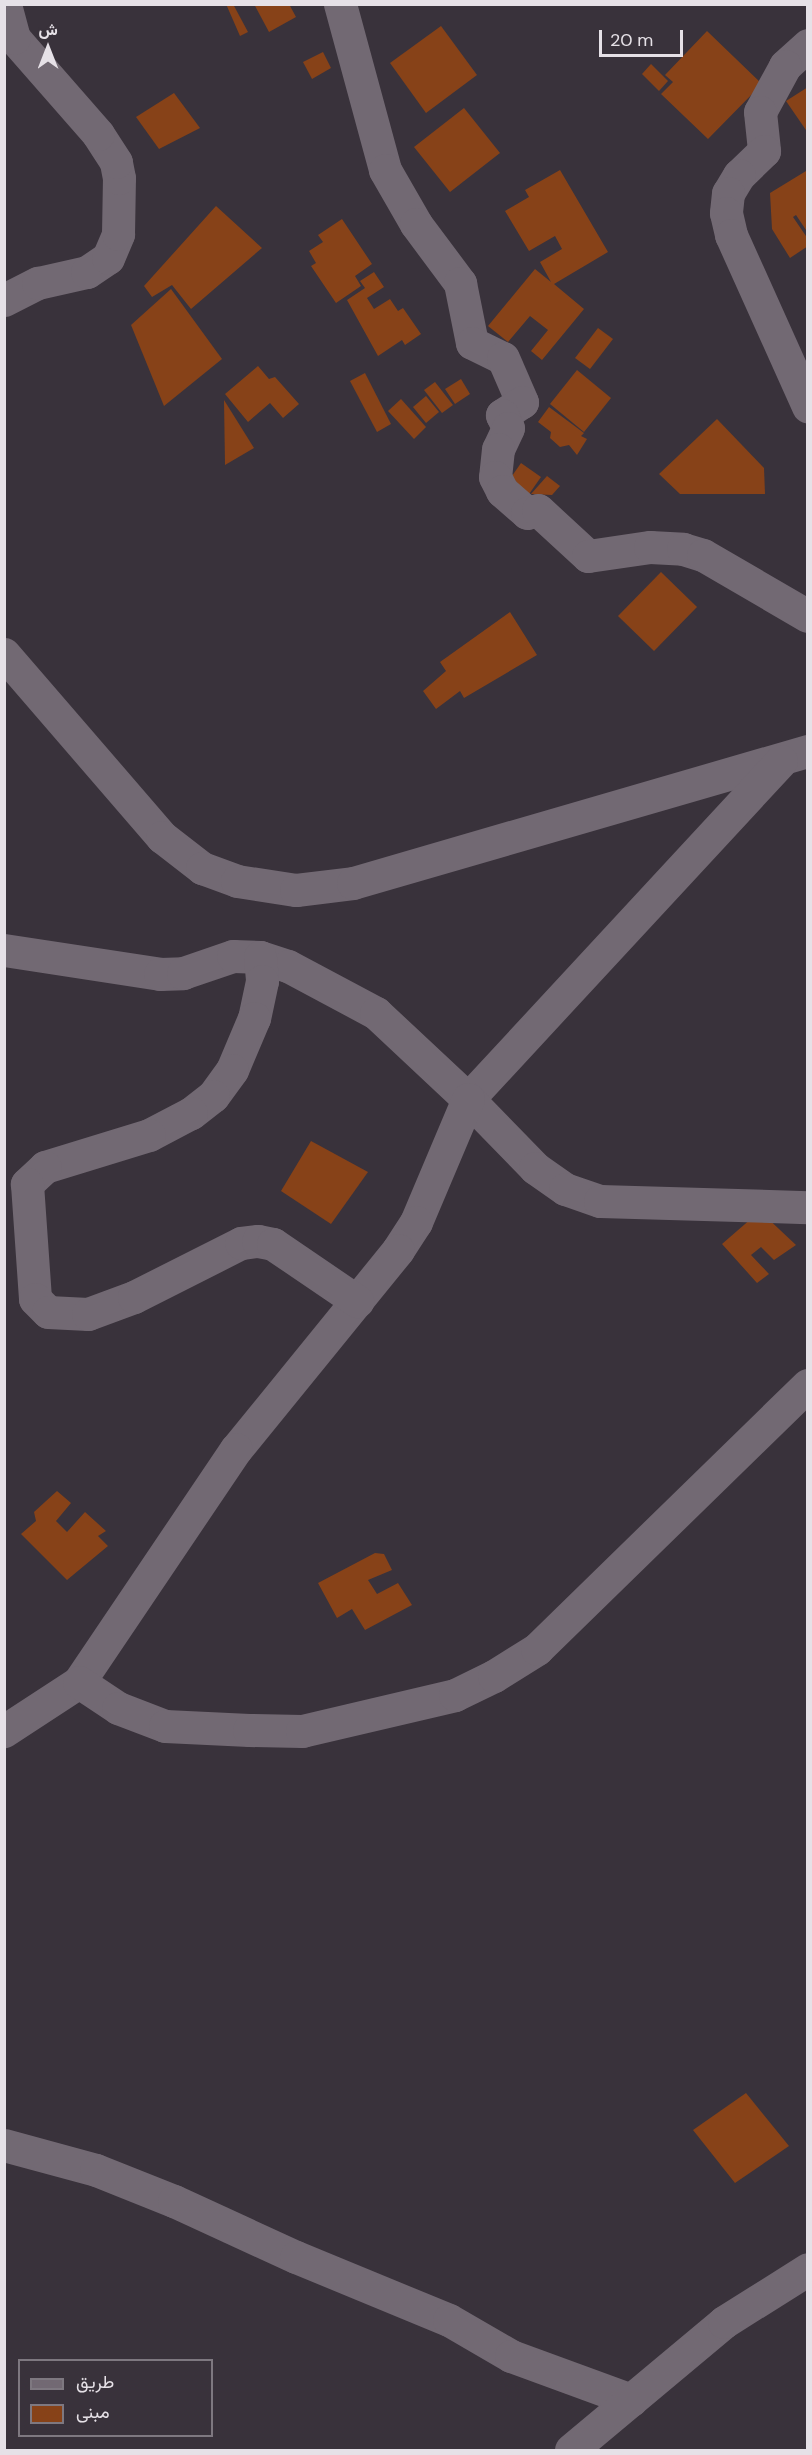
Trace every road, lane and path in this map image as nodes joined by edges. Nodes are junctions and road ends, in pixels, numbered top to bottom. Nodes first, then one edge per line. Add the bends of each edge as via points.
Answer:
1 (5, 4) edge
2 (340, 4) edge
3 (807, 45) edge
4 (4, 300) edge
5 (807, 406) edge
6 (807, 616) edge
7 (4, 654) edge
8 (794, 756) edge
9 (4, 950) edge
10 (260, 957) junction
11 (468, 1099) junction
12 (807, 1207) edge
13 (357, 1301) junction
14 (807, 1385) edge
15 (79, 1682) junction
16 (4, 1731) edge
17 (4, 2145) edge
18 (807, 2269) edge
19 (631, 2400) junction
20 (571, 2451) edge

1 - 4 street via 14,38 98,134 116,162 119,178 118,234 108,258 87,272 38,283
2 - 6 street via 385,170 416,224 460,283 472,343 503,358 522,402 502,415 508,428 498,449 495,477 502,491 527,513 538,510 588,556 650,547 683,549 703,555
3 - 5 street via 785,66 760,112 764,151 739,175 728,193 726,213 731,235
7 - 8 street via 162,837 202,868 237,881 296,890 353,883
8 - 11 street
9 - 10 street via 160,974 183,973 233,956
10 - 11 street via 331,986 376,1013
10 - 13 street via 262,981 254,1018 232,1070 213,1096 149,1136 45,1167 27,1184 35,1299 48,1312 88,1314 134,1297 240,1243 258,1241 273,1244
11 - 12 street via 535,1168 565,1189 600,1201
11 - 13 street via 416,1222
13 - 15 street via 236,1449
14 - 15 street via 537,1649 454,1695 302,1731 249,1730 165,1726 118,1708
15 - 16 street
17 - 19 street via 96,2170 174,2201 448,2320 511,2355
18 - 19 street via 724,2322
19 - 20 street

